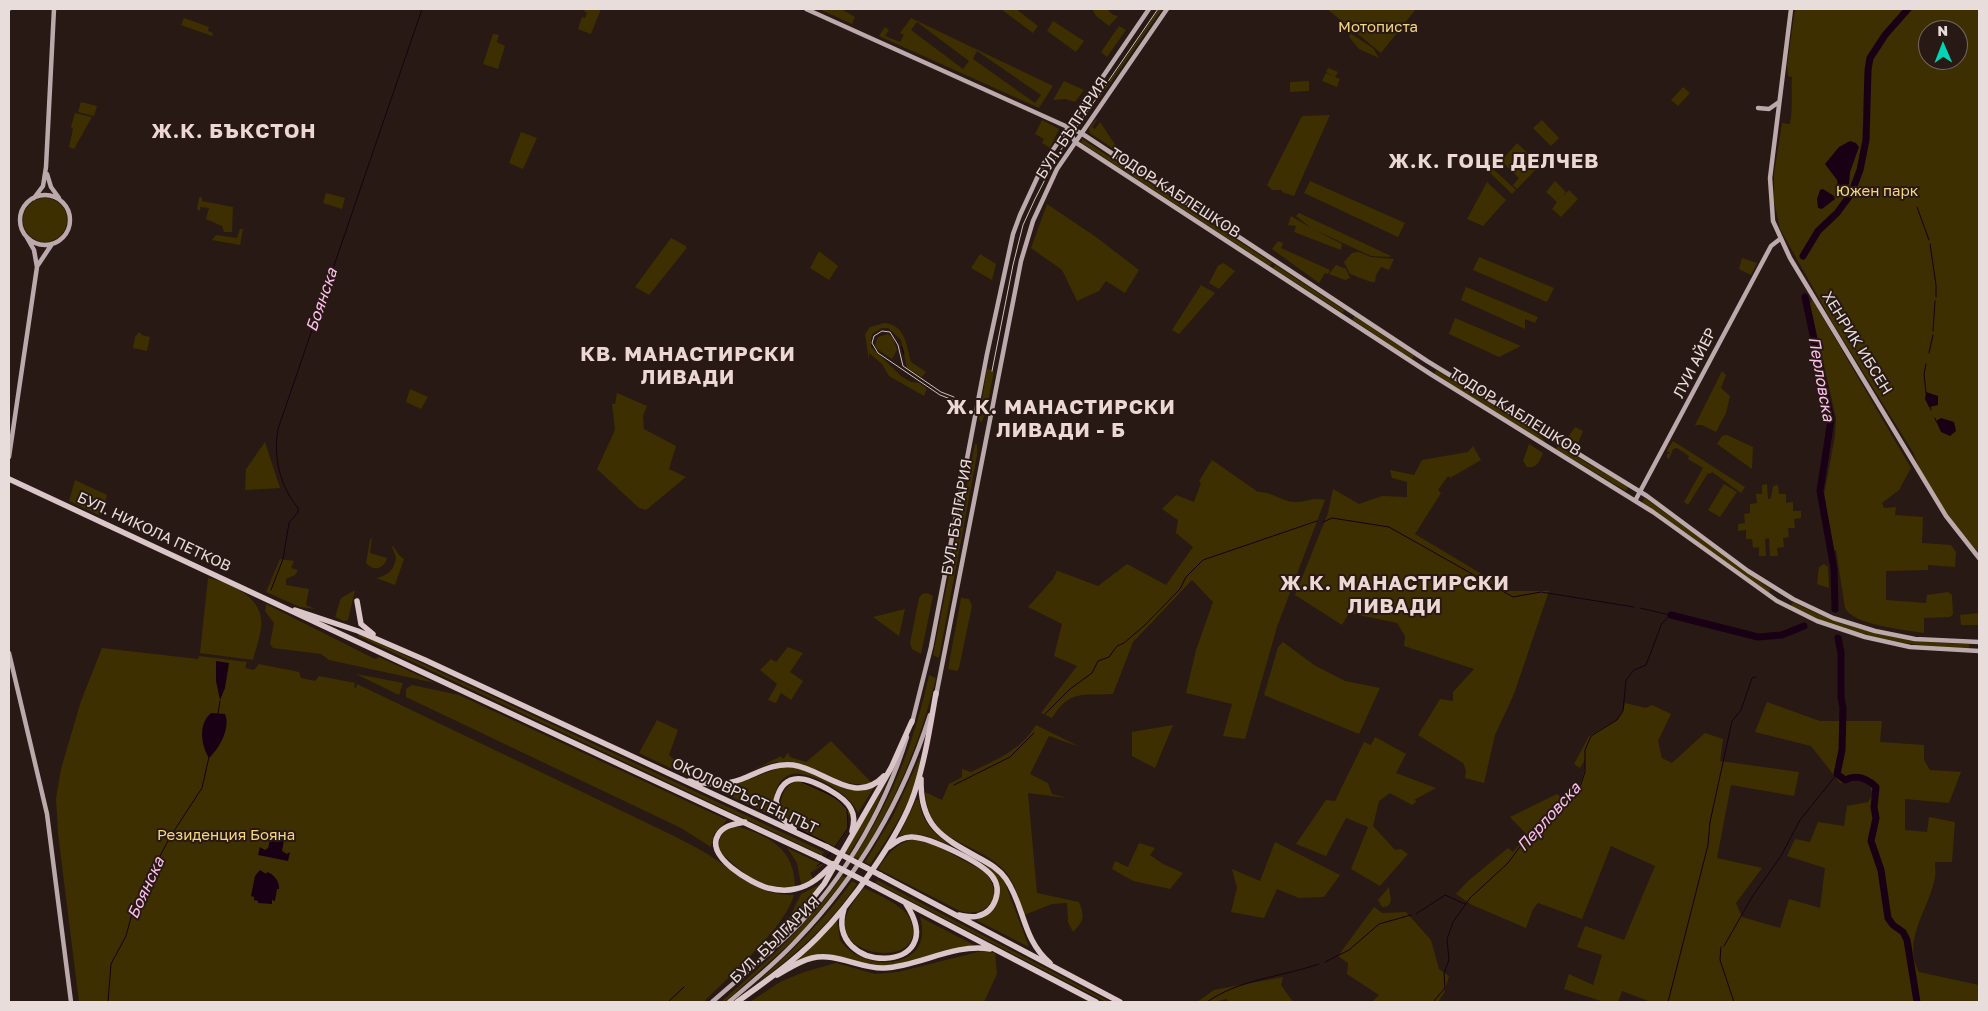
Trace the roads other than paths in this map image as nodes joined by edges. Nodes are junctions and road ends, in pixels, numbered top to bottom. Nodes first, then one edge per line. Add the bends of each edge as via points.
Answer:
1 (54, 9) edge
2 (806, 9) edge
3 (1149, 9) edge
4 (1167, 9) edge
5 (1791, 9) edge
6 (1779, 102) junction
7 (1758, 108) dead end
8 (1068, 127) junction
9 (1081, 133) junction
10 (1075, 142) junction
11 (46, 167) junction
12 (34, 198) junction
13 (61, 200) junction
14 (26, 236) junction
15 (1780, 239) junction
16 (52, 243) junction
17 (37, 267) junction
18 (9, 457) edge
19 (9, 479) edge
20 (1638, 491) junction
21 (1635, 501) junction
22 (1979, 558) edge
23 (357, 601) dead end
24 (288, 608) junction
25 (351, 629) joint
26 (349, 639) joint
27 (383, 642) junction
28 (1979, 642) edge
29 (1979, 650) edge
30 (9, 654) edge
31 (936, 694) junction
32 (912, 721) junction
33 (891, 768) junction
34 (921, 770) junction
35 (679, 779) junction
36 (745, 822) junction
37 (806, 838) junction
38 (849, 842) junction
39 (882, 854) junction
40 (840, 856) junction
41 (904, 902) junction
42 (846, 905) junction
43 (954, 914) junction
44 (995, 949) junction
45 (770, 951) junction
46 (1057, 969) junction
47 (763, 984) junction
48 (71, 1002) edge
49 (712, 1002) edge
50 (729, 1002) edge
51 (737, 1002) edge
52 (1096, 1002) edge
53 (1120, 1002) edge

1 - 11 main road
2 - 8 main road, ТОДОР КАБЛЕШКОВ
3 - 8 main road, БУЛ. БЪЛГАРИЯ
4 - 9 main road, БУЛ. БЪЛГАРИЯ
5 - 6 main road, ХЕНРИК ИБСЕН
6 - 7 main road via 1769,109
6 - 15 main road, ХЕНРИК ИБСЕН via 1770,196 1773,221
8 - 9 main road, ТОДОР КАБЛЕШКОВ
8 - 10 main road
8 - 32 main road, БУЛ. БЪЛГАРИЯ via 1030,191 1007,256 925,680
9 - 10 main road, БУЛ. БЪЛГАРИЯ
9 - 20 main road, ТОДОР КАБЛЕШКОВ via 1431,364
10 - 21 main road, ТОДОР КАБЛЕШКОВ via 1432,375
10 - 31 main road, БУЛ. БЪЛГАРИЯ via 1047,189 1021,261
11 - 12 main road via 42,186
11 - 13 main road via 51,187
12 - 13 main road via 47,195
12 - 14 main road via 21,214
13 - 16 main road via 70,223 64,236
14 - 16 main road via 39,244
14 - 17 main road via 34,250
15 - 20 main road, ЛУИ АЙЕР via 1771,246 1690,402
15 - 22 main road, ХЕНРИК ИБСЕН via 1946,516
16 - 17 main road
17 - 18 main road
19 - 24 highway, БУЛ. НИКОЛА ПЕТКОВ
20 - 21 main road, ЛУИ АЙЕР
20 - 28 main road, ТОДОР КАБЛЕШКОВ via 1769,586 1824,615 1863,629 1898,636 1939,642
21 - 29 main road, ТОДОР КАБЛЕШКОВ via 1769,596 1817,621 1895,644
23 - 27 highway via 361,624
24 - 25 highway, БУЛ. НИКОЛА ПЕТКОВ via 308,612
24 - 26 highway, БУЛ. НИКОЛА ПЕТКОВ
25 - 27 highway, ОКОЛОВРЪСТЕН ПЪТ
26 - 36 highway, ОКОЛОВРЪСТЕН ПЪТ
27 - 35 highway, ОКОЛОВРЪСТЕН ПЪТ
30 - 48 main road via 47,814
31 - 34 highway
31 - 50 main road, БУЛ. БЪЛГАРИЯ via 905,781 862,860 831,903 796,942
32 - 33 highway
32 - 45 main road, БУЛ. БЪЛГАРИЯ via 886,794 862,838 831,887
33 - 35 highway via 880,781 862,788 840,785 797,766 784,764 730,783 702,784
33 - 38 highway
34 - 39 highway via 904,817
34 - 46 highway via 921,802 929,822 945,839 998,870 1008,881 1034,947
35 - 37 highway, ОКОЛОВРЪСТЕН ПЪТ
36 - 40 highway via 721,830 716,837 716,846 727,864 756,884 780,890 804,886 816,881
36 - 41 highway, ОКОЛОВРЪСТЕН ПЪТ, bridge
37 - 38 highway via 786,823 776,806 780,791 794,779 813,782 848,804 854,821
37 - 43 highway, ОКОЛОВРЪСТЕН ПЪТ, bridge
38 - 40 highway
39 - 42 highway
39 - 43 highway via 898,840 915,837 929,840 988,872 997,889 992,907 978,916
40 - 45 highway via 824,884
41 - 42 highway via 913,916 917,938 907,953 888,957 862,953 845,940 841,926
41 - 44 highway, ОКОЛОВРЪСТЕН ПЪТ
42 - 47 highway via 817,938
43 - 46 highway, ОКОЛОВРЪСТЕН ПЪТ
44 - 47 highway via 967,948 883,968 830,958 812,958 799,962
44 - 52 highway, ОКОЛОВРЪСТЕН ПЪТ
45 - 49 main road, БУЛ. БЪЛГАРИЯ
46 - 53 highway, ОКОЛОВРЪСТЕН ПЪТ
47 - 51 highway

